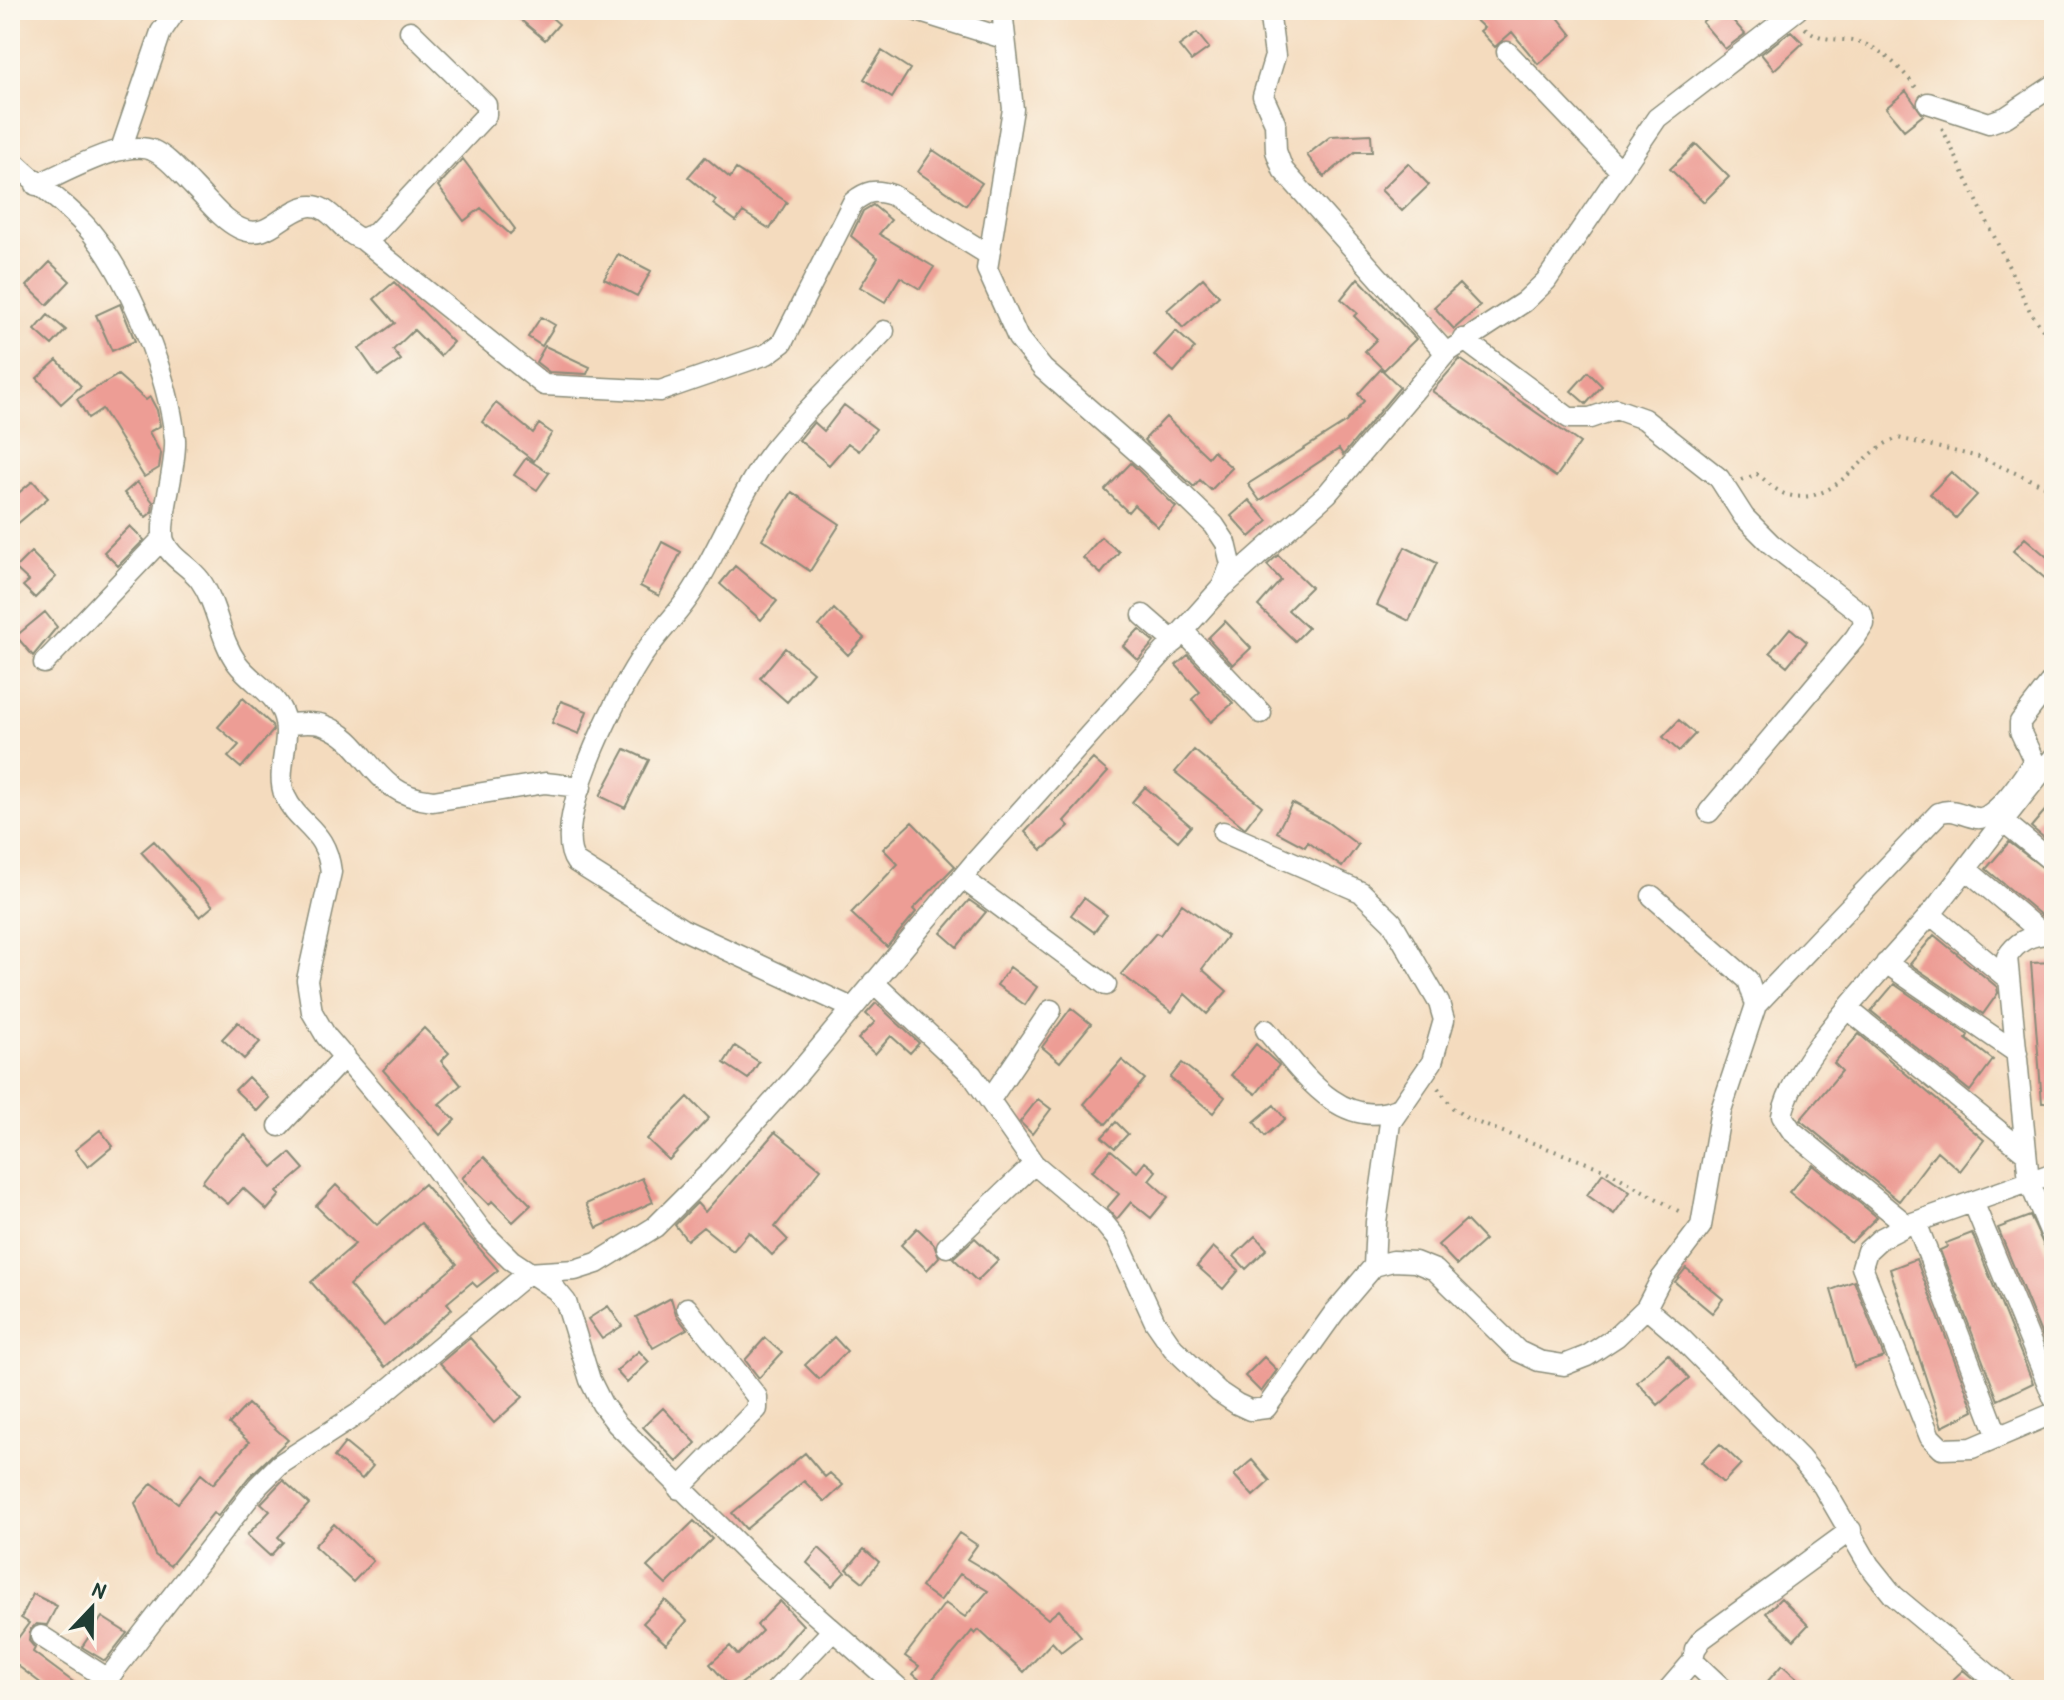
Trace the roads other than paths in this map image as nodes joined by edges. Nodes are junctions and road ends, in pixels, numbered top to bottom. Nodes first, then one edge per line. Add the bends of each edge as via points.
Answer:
1 (176, 10) edge
2 (914, 10) edge
3 (1002, 10) edge
4 (1269, 10) edge
5 (1794, 13) edge
6 (410, 31) dead end
7 (1003, 38) junction
8 (1507, 52) dead end
9 (2054, 85) edge
10 (1928, 103) road end
11 (121, 149) junction
12 (10, 158) edge
13 (1619, 169) junction
14 (36, 185) junction
15 (362, 239) junction
16 (989, 255) junction
17 (884, 331) dead end
18 (1463, 339) junction
19 (1446, 353) junction
20 (163, 538) junction
21 (1222, 587) junction
22 (1143, 615) dead end
23 (1179, 637) junction
24 (44, 663) dead end
25 (2054, 678) edge
26 (1261, 713) dead end
27 (286, 724) junction
28 (2050, 771) edge
29 (581, 787) junction
30 (1709, 812) dead end
31 (2003, 821) junction
32 (1223, 832) dead end
33 (2054, 863) edge
34 (1966, 869) junction
35 (962, 878) junction
36 (1652, 896) dead end
37 (1930, 914) junction
38 (2048, 934) edge
39 (1886, 963) junction
40 (2008, 979) junction
41 (873, 982) junction
42 (1106, 985) dead end
43 (1756, 1005) junction
44 (852, 1008) junction
45 (1848, 1009) junction
46 (1051, 1010) dead end
47 (1266, 1030) dead end
48 (2017, 1053) junction
49 (345, 1056) junction
50 (991, 1098) junction
51 (1397, 1109) junction
52 (279, 1126) dead end
53 (2026, 1153) junction
54 (1034, 1164) junction
55 (2054, 1173) edge
56 (2029, 1181) junction
57 (1974, 1204) junction
58 (1912, 1224) junction
59 (2054, 1241) edge
60 (947, 1247) dead end
61 (1374, 1266) junction
62 (528, 1273) junction
63 (687, 1308) dead end
64 (1646, 1308) junction
65 (2054, 1399) edge
66 (2054, 1413) edge
67 (1998, 1437) junction
68 (679, 1489) junction
69 (1851, 1530) junction
70 (832, 1631) junction
71 (41, 1636) dead end
72 (1693, 1661) junction
73 (107, 1685) edge
74 (776, 1690) edge
75 (901, 1690) edge
76 (1668, 1690) edge
77 (1724, 1690) edge
78 (2007, 1690) edge

1 - 11 street via 161,32
2 - 7 street
3 - 7 street
4 - 19 street via 1275,56 1263,96 1275,123 1283,170
5 - 13 street via 1657,118
6 - 15 street via 486,105 486,115 376,233
7 - 16 street via 1013,109
8 - 13 street
9 - 10 street via 1989,123
11 - 14 street
11 - 15 street via 154,151 240,229 267,230 314,206
12 - 14 street
13 - 18 street via 1546,281 1524,302
14 - 20 street via 69,209 105,252 153,357 174,438 175,466
15 - 16 street via 544,385 660,391 767,354 782,343 853,202 866,192 892,195
16 - 21 street via 987,269 999,302 1043,369 1214,525 1231,564
17 - 29 street via 754,477 692,592 625,684
18 - 19 street
18 - 30 street via 1569,418 1616,409 1644,419 1713,473 1755,530 1862,614 1864,624
19 - 21 street via 1327,494
20 - 24 street
20 - 27 street via 171,554 203,584 225,645 281,710
21 - 23 street
22 - 23 street
23 - 26 street
23 - 35 street
25 - 43 street via 2020,722 2034,761 1994,813 1978,819 1951,810 1939,813
27 - 29 street via 310,723 336,732 386,785 416,799 433,801 545,783
27 - 49 street via 281,782 286,798 316,831 331,872 307,980 312,1012
28 - 31 street
29 - 44 street via 567,838 576,862 682,929
31 - 33 street
31 - 34 street
32 - 51 street via 1344,882 1392,922 1444,1020 1432,1062
34 - 37 street
34 - 38 street
35 - 41 street
35 - 42 street
36 - 43 street via 1748,980
37 - 39 street
37 - 40 street
38 - 40 street via 2016,943 2007,957
39 - 45 street
39 - 48 street
40 - 48 street
41 - 44 street
41 - 50 street
43 - 64 street via 1721,1110 1701,1226
44 - 62 street via 711,1171 655,1227 597,1263
45 - 53 street
45 - 58 street via 1797,1076 1782,1116 1792,1131
46 - 50 street
47 - 51 street via 1311,1083 1343,1107 1369,1116
48 - 53 street
49 - 52 street
49 - 62 street via 419,1145 463,1209
50 - 54 street
51 - 61 street via 1387,1140
53 - 56 street
54 - 60 street
54 - 61 street via 1085,1204 1117,1239 1155,1322 1173,1348 1219,1392 1250,1410 1266,1408
55 - 56 street
56 - 57 street
56 - 59 street
57 - 58 street
57 - 65 street
58 - 67 street
58 - 67 street via 1873,1245 1862,1267 1930,1437 1942,1449 1958,1451
61 - 64 street via 1415,1262 1435,1270 1518,1351 1564,1365 1616,1337
62 - 68 street via 566,1302 602,1404
62 - 73 street via 361,1412 279,1465
63 - 68 street via 757,1397 757,1409
64 - 69 street via 1800,1458
66 - 67 street
68 - 70 street
69 - 72 street via 1702,1639
69 - 78 street via 1893,1595
70 - 74 street
70 - 75 street
71 - 73 street
72 - 76 street
72 - 77 street

